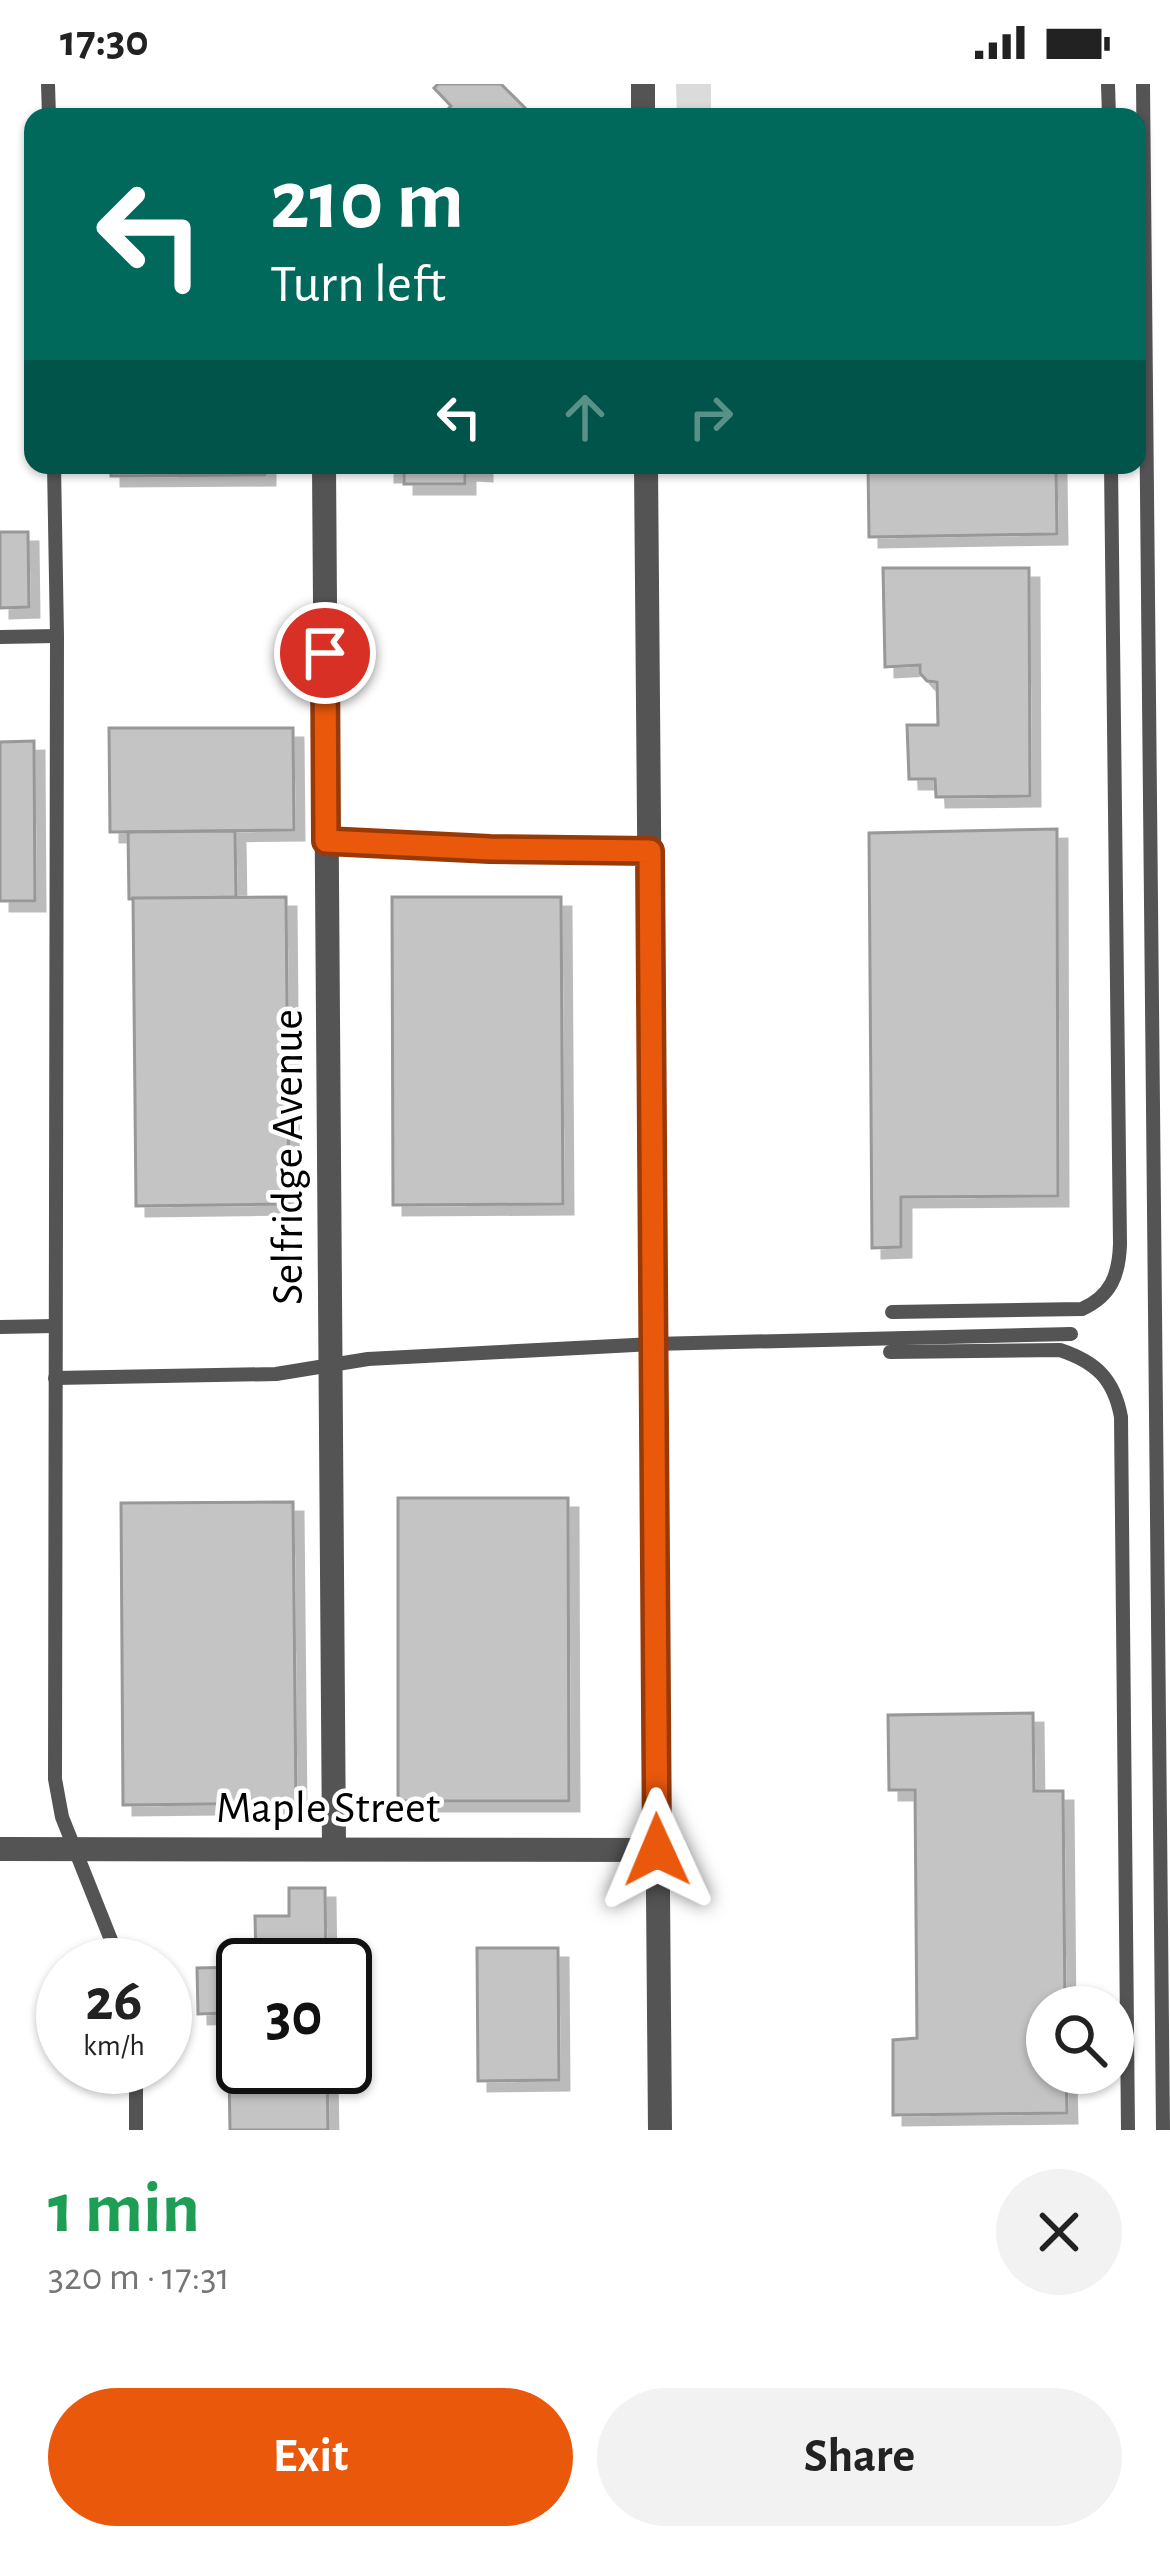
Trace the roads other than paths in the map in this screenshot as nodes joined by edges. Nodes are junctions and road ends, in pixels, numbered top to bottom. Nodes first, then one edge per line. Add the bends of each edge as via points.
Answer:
1 (1146, 391) edge
2 (54, 474) edge
3 (324, 474) edge
4 (646, 474) edge
5 (1111, 474) edge
6 (57, 636) junction
7 (0, 637) edge
8 (326, 841) junction
9 (650, 851) junction
10 (892, 1312) dead end
11 (55, 1326) junction
12 (0, 1328) edge
13 (1071, 1334) dead end
14 (653, 1344) junction
15 (890, 1352) dead end
16 (329, 1366) junction
17 (55, 1378) junction
18 (334, 1848) junction
19 (0, 1849) edge
20 (76, 1849) junction
21 (657, 1850) junction
22 (111, 1938) edge
23 (136, 2094) edge
24 (136, 2130) edge
25 (660, 2130) edge
26 (1128, 2130) edge
27 (1163, 2130) edge

1 - 27 lane
2 - 6 lane
3 - 8 street, Selfridge Avenue
4 - 9 street
5 - 10 lane via 1117,1276 1082,1309
6 - 7 lane
6 - 11 lane
8 - 9 lane
8 - 16 street, Selfridge Avenue
9 - 14 street
11 - 12 lane
11 - 17 lane
13 - 14 lane
14 - 16 lane
14 - 21 street
15 - 26 lane via 1060,1349 1105,1375 1118,1402
16 - 17 lane via 277,1375
16 - 18 street, Selfridge Avenue
17 - 20 lane via 56,1779
18 - 20 street, Maple Street
18 - 21 street, Maple Street
19 - 20 street, Maple Street
20 - 22 lane
21 - 25 street
23 - 24 lane

